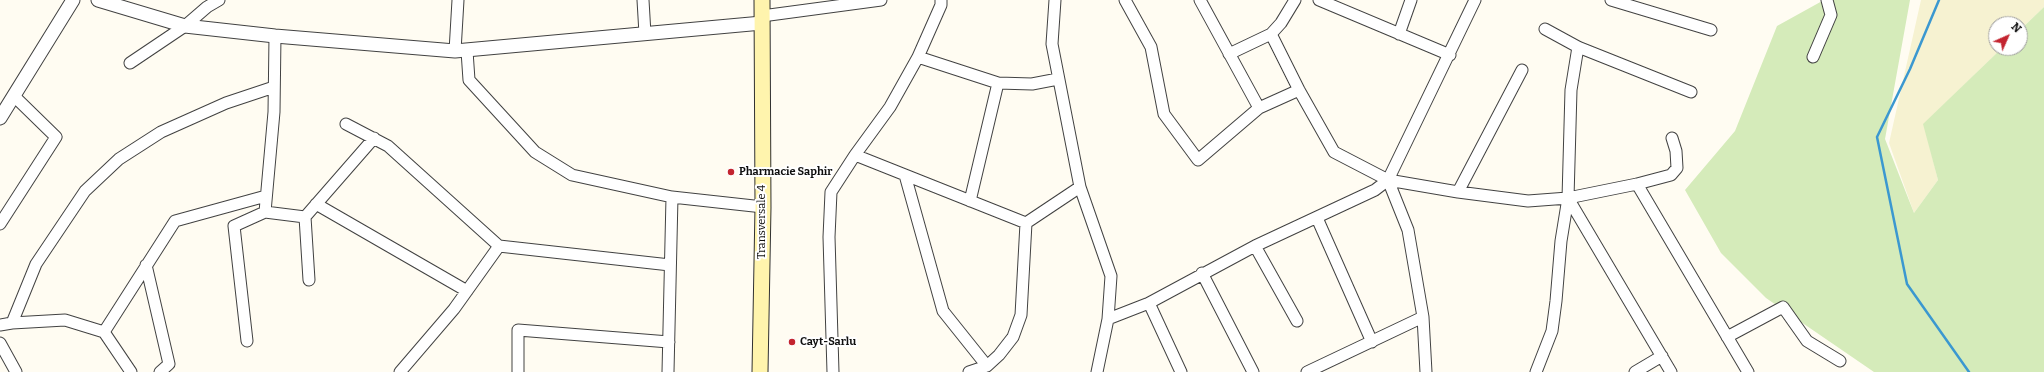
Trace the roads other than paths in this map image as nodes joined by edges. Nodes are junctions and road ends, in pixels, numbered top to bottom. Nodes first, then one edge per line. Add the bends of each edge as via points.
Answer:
1 (73, 0) edge
2 (98, 0) edge
3 (219, 0) edge
4 (458, 0) edge
5 (643, 0) edge
6 (762, 0) edge
7 (881, 0) edge
8 (941, 0) edge
9 (1055, 0) edge
10 (1125, 0) edge
11 (1200, 0) edge
12 (1294, 0) edge
13 (1319, 0) edge
14 (1411, 0) edge
15 (1475, 0) edge
16 (1611, 0) edge
17 (1827, 0) edge
18 (762, 19) junction
19 (185, 26) junction
20 (1545, 29) dead end
21 (1711, 30) dead end
22 (646, 34) junction
23 (1271, 34) junction
24 (1399, 34) junction
25 (275, 36) junction
26 (1578, 47) junction
27 (461, 51) junction
28 (1229, 54) junction
29 (1450, 55) junction
30 (918, 57) junction
31 (1813, 57) dead end
32 (130, 63) dead end
33 (1522, 70) dead end
34 (1058, 79) junction
35 (998, 83) junction
36 (274, 87) junction
37 (1299, 90) junction
38 (1691, 92) dead end
39 (14, 96) junction
40 (1259, 108) junction
41 (1, 115) edge
42 (346, 124) dead end
43 (374, 138) junction
44 (1672, 138) dead end
45 (855, 155) junction
46 (904, 175) junction
47 (1388, 180) junction
48 (1637, 184) junction
49 (1080, 187) junction
50 (1458, 192) junction
51 (266, 196) junction
52 (672, 197) junction
53 (1568, 198) junction
54 (970, 201) junction
55 (316, 204) junction
56 (763, 207) junction
57 (265, 212) junction
58 (304, 217) junction
59 (1317, 218) junction
60 (1026, 222) junction
61 (0, 224) edge
62 (500, 246) junction
63 (1255, 246) junction
64 (670, 265) junction
65 (146, 266) junction
66 (1202, 273) junction
67 (309, 280) dead end
68 (467, 291) junction
69 (1149, 303) junction
70 (1423, 318) junction
71 (1108, 319) junction
72 (1297, 321) dead end
73 (12, 323) junction
74 (0, 325) edge
75 (104, 332) junction
76 (1727, 338) junction
77 (247, 341) dead end
78 (669, 342) junction
79 (1372, 342) junction
80 (0, 343) edge
81 (1662, 356) junction
82 (1840, 361) dead end
83 (987, 366) junction
84 (16, 372) edge
85 (131, 372) edge
86 (160, 372) edge
87 (400, 372) edge
88 (518, 372) edge
89 (668, 372) edge
90 (760, 372) edge
91 (833, 372) edge
92 (969, 372) edge
93 (1097, 372) edge
94 (1181, 372) edge
95 (1253, 372) edge
96 (1307, 372) edge
97 (1426, 372) edge
98 (1536, 372) edge
99 (1635, 372) edge
100 (1671, 372) edge
101 (1748, 372) edge

1 - 39 street
2 - 19 street
3 - 19 street
4 - 27 street
5 - 22 street
6 - 18 main road, Transversale 4
7 - 18 street
8 - 30 street
9 - 34 street via 1052,44
10 - 40 street via 1150,46 1164,114 1198,160
11 - 28 street
12 - 23 street via 1281,23
13 - 24 street
14 - 24 street
15 - 29 street
16 - 21 street
17 - 31 street via 1831,15
18 - 22 street
18 - 56 main road, Transversale 4
19 - 25 street
19 - 32 street
20 - 26 street
22 - 27 street
23 - 28 street
23 - 37 street
24 - 29 street
25 - 27 street
25 - 36 street
26 - 38 street
26 - 53 street via 1571,90
27 - 52 street via 469,80 535,152 572,175
28 - 40 street
29 - 47 street
30 - 35 street
30 - 45 street via 890,107
33 - 50 street
34 - 35 street via 1032,84
34 - 49 street
35 - 54 street
36 - 51 street
36 - 73 street via 226,103 162,132 119,158 85,191 36,264
37 - 40 street
37 - 47 street via 1334,152
39 - 41 street
39 - 61 street via 56,137
42 - 43 street
43 - 55 street
43 - 62 street via 388,146
44 - 48 street via 1677,168 1671,175
45 - 46 street
45 - 91 street via 831,192 829,237
46 - 54 street
46 - 83 street via 943,311
47 - 50 street
47 - 59 street via 1376,190
47 - 70 street via 1408,230
48 - 53 street
48 - 76 street
49 - 60 street
49 - 71 street via 1111,276
50 - 53 street via 1528,201
51 - 57 street
51 - 65 street via 175,221
52 - 56 street
52 - 64 street
53 - 81 street
53 - 98 street via 1552,331
54 - 60 street
55 - 58 street
55 - 68 street
56 - 90 main road, Transversale 4
57 - 58 street
57 - 77 street via 234,226
58 - 67 street
59 - 63 street
59 - 79 street
60 - 83 street via 1021,315 1013,337
62 - 64 street
62 - 68 street
63 - 66 street
63 - 72 street
64 - 78 street
65 - 75 street
65 - 86 street via 169,364
66 - 69 street
66 - 95 street
68 - 87 street
69 - 71 street
69 - 94 street
70 - 79 street
70 - 97 street
71 - 93 street
73 - 74 street
73 - 75 street via 65,320
75 - 85 street
76 - 82 street via 1783,306 1807,341
76 - 101 street
78 - 88 street via 518,330
78 - 89 street
79 - 96 street
80 - 84 street
81 - 99 street
81 - 100 street
83 - 92 street

